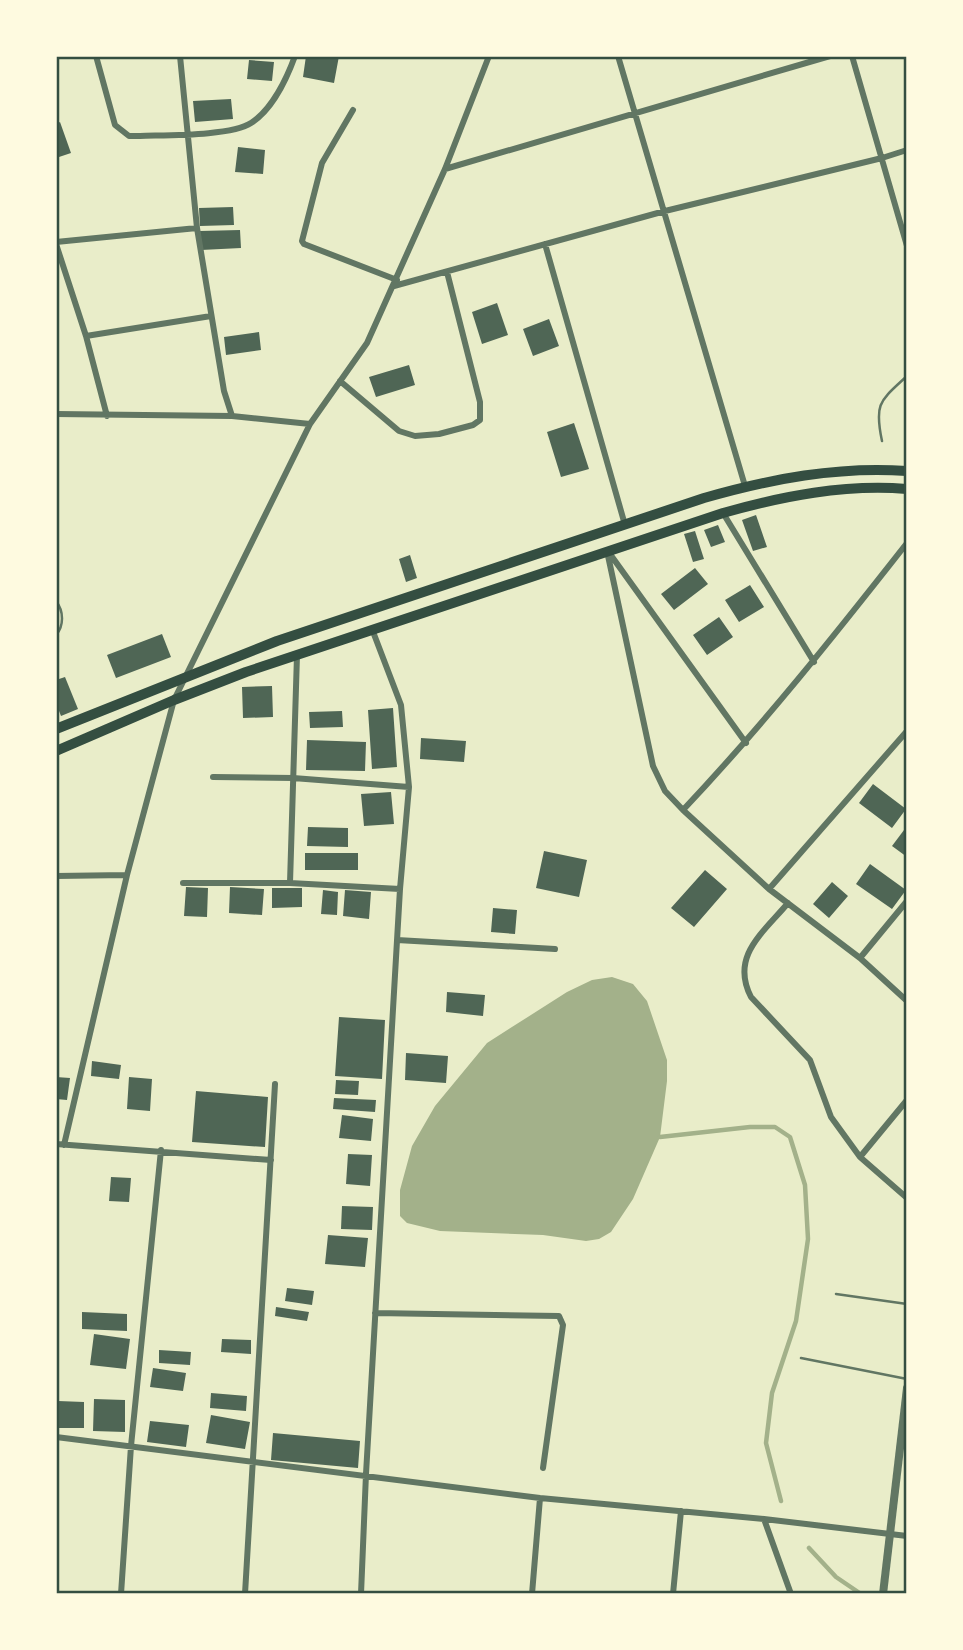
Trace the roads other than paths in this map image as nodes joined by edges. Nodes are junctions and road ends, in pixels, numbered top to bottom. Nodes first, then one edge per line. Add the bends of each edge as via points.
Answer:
1 (96, 56) edge
2 (180, 56) edge
3 (295, 56) edge
4 (489, 56) edge
5 (618, 56) edge
6 (830, 56) edge
7 (852, 56) edge
8 (353, 110) dead end
9 (635, 113) junction
10 (186, 133) junction
11 (907, 150) edge
12 (882, 158) junction
13 (445, 169) junction
14 (665, 211) junction
15 (197, 228) junction
16 (56, 243) edge
17 (545, 244) junction
18 (907, 246) edge
19 (447, 272) junction
20 (395, 283) junction
21 (211, 316) junction
22 (86, 336) junction
23 (907, 376) edge
24 (340, 381) junction
25 (56, 414) edge
26 (107, 416) junction
27 (232, 416) junction
28 (310, 424) junction
29 (882, 441) dead end
30 (907, 471) edge
31 (745, 486) junction
32 (907, 489) edge
33 (723, 513) junction
34 (625, 525) junction
35 (907, 542) edge
36 (607, 551) junction
37 (56, 601) edge
38 (372, 629) junction
39 (56, 635) edge
40 (297, 655) junction
41 (814, 662) junction
42 (184, 677) junction
43 (174, 700) junction
44 (56, 729) edge
45 (907, 731) edge
46 (746, 743) junction
47 (56, 751) edge
48 (213, 777) dead end
49 (293, 778) junction
50 (409, 787) junction
51 (683, 810) junction
52 (127, 875) junction
53 (56, 876) edge
54 (183, 883) dead end
55 (290, 883) junction
56 (400, 889) junction
57 (769, 889) junction
58 (907, 901) edge
59 (788, 903) junction
60 (397, 940) junction
61 (555, 949) dead end
62 (860, 958) junction
63 (907, 1001) edge
64 (275, 1084) dead end
65 (907, 1100) edge
66 (56, 1144) edge
67 (64, 1145) junction
68 (160, 1150) junction
69 (860, 1157) junction
70 (271, 1160) junction
71 (907, 1198) edge
72 (836, 1294) dead end
73 (907, 1304) edge
74 (375, 1313) junction
75 (801, 1358) dead end
76 (907, 1379) edge
77 (907, 1388) edge
78 (56, 1437) edge
79 (131, 1446) junction
80 (253, 1463) junction
81 (543, 1468) dead end
82 (366, 1475) junction
83 (540, 1497) junction
84 (681, 1511) junction
85 (764, 1519) junction
86 (890, 1533) junction
87 (907, 1536) edge
88 (121, 1594) edge
89 (245, 1594) edge
90 (361, 1594) edge
91 (532, 1594) edge
92 (673, 1594) edge
93 (791, 1594) edge
94 (883, 1594) edge

1 - 10 street via 115,125 121,132 129,136
2 - 10 street
3 - 10 street via 270,103 249,125
4 - 13 street
5 - 9 street
6 - 9 street
7 - 12 street
8 - 20 street via 322,163 302,241
9 - 13 street
9 - 14 street
10 - 15 street
11 - 12 street
12 - 14 street
12 - 18 street
13 - 20 street
14 - 17 street
14 - 31 street
15 - 16 street
15 - 21 street
16 - 22 street
17 - 19 street
17 - 34 street
19 - 20 street
19 - 24 street via 480,402 480,420 439,434 415,436 399,431
20 - 24 street via 367,343
21 - 22 street
21 - 27 street
22 - 26 street
23 - 29 lane via 878,408
24 - 28 street
25 - 26 street
26 - 27 street
27 - 28 street
28 - 42 street
30 - 31 main road via 811,473
31 - 34 main road
32 - 33 main road via 810,492
33 - 36 main road
33 - 41 street
34 - 42 main road via 277,641
35 - 41 street
36 - 38 main road
36 - 46 street
36 - 51 street via 653,766 665,791
37 - 39 lane via 62,618
38 - 40 main road
38 - 50 street via 401,705
40 - 43 main road
40 - 49 street
41 - 46 street
42 - 43 street
42 - 44 main road
43 - 47 main road
43 - 52 street
45 - 57 street
46 - 51 street
48 - 49 street
49 - 50 street
49 - 55 street
50 - 56 street
51 - 57 street
52 - 53 street
52 - 67 street
54 - 55 street
55 - 56 street
56 - 60 street
57 - 59 street
58 - 62 street
59 - 62 street
59 - 69 street via 747,952 742,974 745,985 810,1060 831,1117
60 - 61 street
60 - 74 street
62 - 63 street
64 - 70 street
65 - 69 street
66 - 67 street
67 - 68 street
68 - 70 street
68 - 79 street
69 - 71 street
70 - 80 street
72 - 73 lane
74 - 81 street via 559,1317 563,1325
74 - 82 street
75 - 76 lane
77 - 86 street
78 - 79 street
79 - 80 street
79 - 88 street
80 - 82 street
80 - 89 street
82 - 83 street
82 - 90 street
83 - 84 street
83 - 91 street
84 - 85 street
84 - 92 street
85 - 86 street
85 - 93 street
86 - 87 street
86 - 94 street

